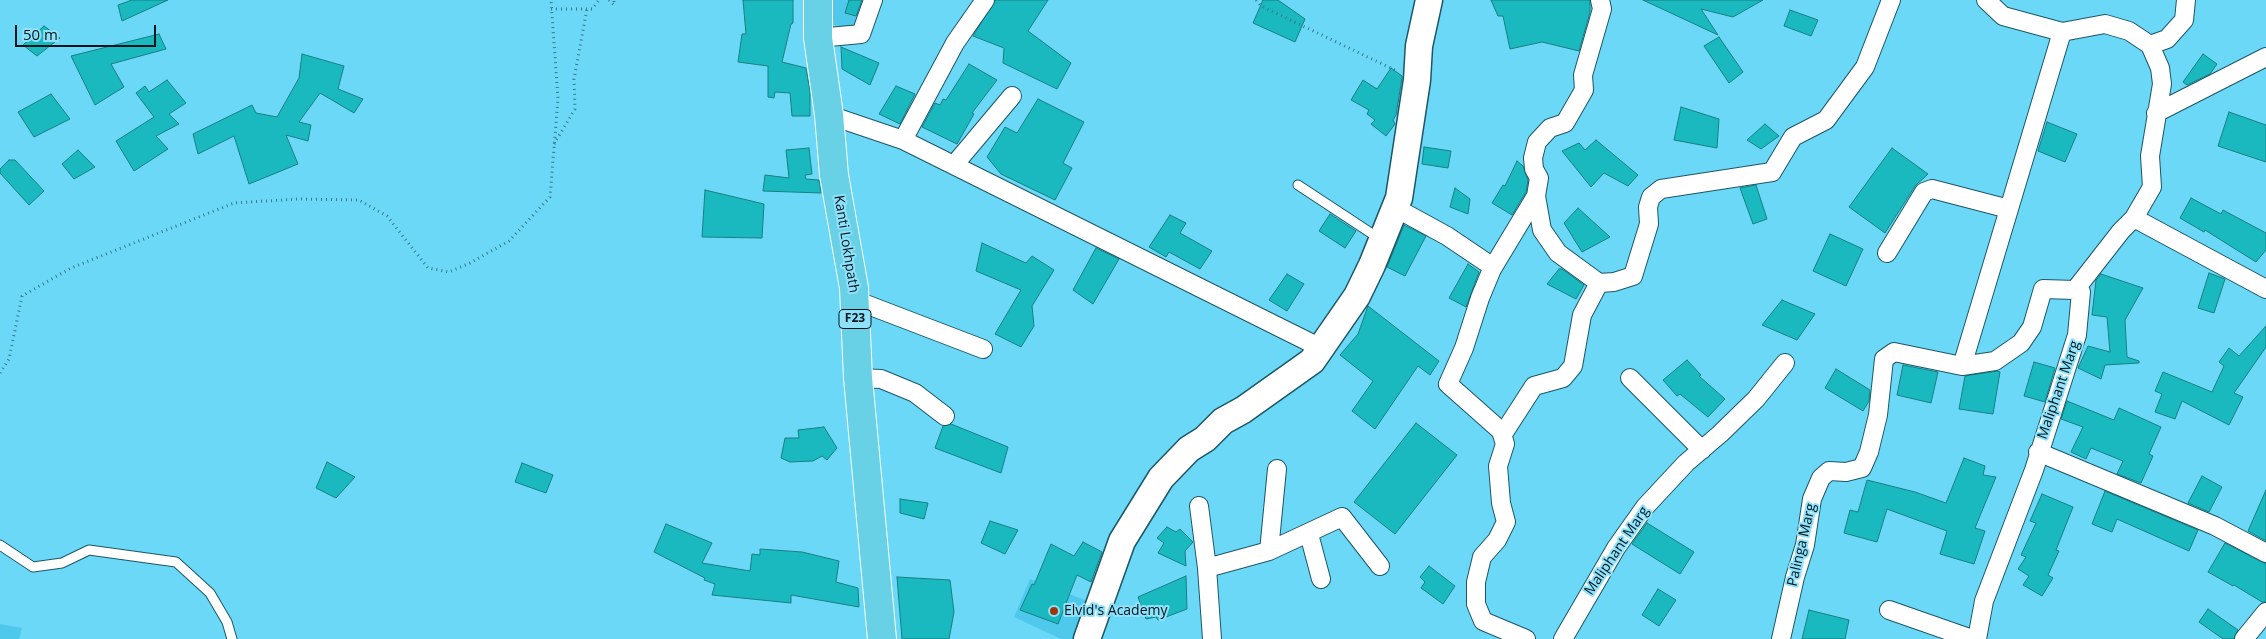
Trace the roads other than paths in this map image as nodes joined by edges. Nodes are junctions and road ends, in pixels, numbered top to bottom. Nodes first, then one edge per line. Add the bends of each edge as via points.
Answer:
1 (818, 0) edge
2 (873, 0) edge
3 (985, 0) edge
4 (1429, 0) edge
5 (1600, 0) edge
6 (1891, 0) edge
7 (1986, 0) edge
8 (2186, 0) edge
9 (2062, 32) junction
10 (818, 38) junction
11 (2150, 45) junction
12 (2266, 57) edge
13 (1012, 96) dead end
14 (2156, 113) junction
15 (829, 115) junction
16 (903, 140) junction
17 (954, 165) junction
18 (1298, 185) dead end
19 (1536, 196) junction
20 (1394, 207) junction
21 (2009, 209) junction
22 (2134, 218) junction
23 (1382, 240) junction
24 (1887, 253) dead end
25 (1492, 269) junction
26 (1599, 283) junction
27 (2074, 290) junction
28 (2266, 290) edge
29 (855, 300) junction
30 (983, 348) dead end
31 (1321, 348) junction
32 (1785, 363) dead end
33 (1962, 366) junction
34 (858, 378) junction
35 (1630, 378) dead end
36 (945, 416) dead end
37 (1503, 434) junction
38 (1702, 450) junction
39 (2038, 452) junction
40 (1277, 469) dead end
41 (1200, 506) dead end
42 (1309, 534) junction
43 (0, 546) edge
44 (1269, 551) junction
45 (2266, 553) edge
46 (1380, 566) dead end
47 (1207, 568) junction
48 (1321, 579) dead end
49 (1889, 610) dead end
50 (2266, 612) edge
51 (232, 639) edge
52 (882, 639) edge
53 (1087, 639) edge
54 (1212, 639) edge
55 (1526, 639) edge
56 (1563, 639) edge
57 (1781, 639) edge
58 (1972, 639) edge
59 (1977, 639) edge
60 (2244, 639) edge

1 - 10 main road, Kanti Lokhpath / F23
2 - 10 street via 861,34
3 - 16 street via 955,43
4 - 20 main road via 1419,46 1400,198
5 - 19 street via 1602,9 1583,75 1584,90 1565,123 1550,128 1537,142 1533,158 1539,178
6 - 26 street via 1865,67 1826,120 1793,137 1772,172 1660,189 1651,197 1649,224 1632,276
7 - 9 street via 2003,16
8 - 11 street via 2184,20 2167,39
9 - 11 street via 2105,24 2129,31
9 - 21 street
10 - 15 main road, Kanti Lokhpath / F23
11 - 14 street via 2160,68 2162,84
12 - 14 street
13 - 17 street
14 - 22 street via 2150,156 2152,187
15 - 16 street
15 - 29 main road, Kanti Lokhpath / F23 via 834,175
16 - 17 street
17 - 31 street
18 - 23 lane
19 - 25 street
19 - 26 street via 1542,230 1558,253
20 - 23 main road
20 - 25 street via 1446,236
21 - 24 street via 1932,189 1924,192
21 - 33 street
22 - 27 street
22 - 28 street
23 - 31 main road via 1357,296
25 - 37 street via 1448,384
26 - 37 street via 1582,315 1573,366 1563,378 1534,386
27 - 33 street via 2043,289 2032,327 2021,343 1995,361
27 - 39 street, Maliphant Marg via 2081,292 2077,335
29 - 30 street
29 - 34 main road, Kanti Lokhpath / F23
31 - 53 main road via 1312,361 1223,421 1205,439 1188,449 1161,478 1122,541
32 - 38 street, Maliphant Marg via 1756,399
33 - 57 street, Palinga Marg via 1894,352 1884,360 1878,415 1862,468 1846,472 1828,471 1821,478 1812,499 1805,545
34 - 36 street via 881,379 915,393
34 - 52 main road, Kanti Lokhpath / F23
35 - 38 street
37 - 55 street via 1505,444 1498,466 1506,522 1497,540 1482,557 1476,582 1476,604 1482,621
38 - 56 street, Maliphant Marg via 1645,507 1616,548
39 - 45 street via 2215,526
39 - 59 street, Maliphant Marg via 1984,601
40 - 44 street
41 - 47 street
42 - 44 street
42 - 46 street via 1342,517
42 - 48 street
43 - 51 lane via 33,567 62,563 89,550 176,562 210,593 227,622
44 - 47 street
47 - 54 street
49 - 58 street
50 - 60 street

